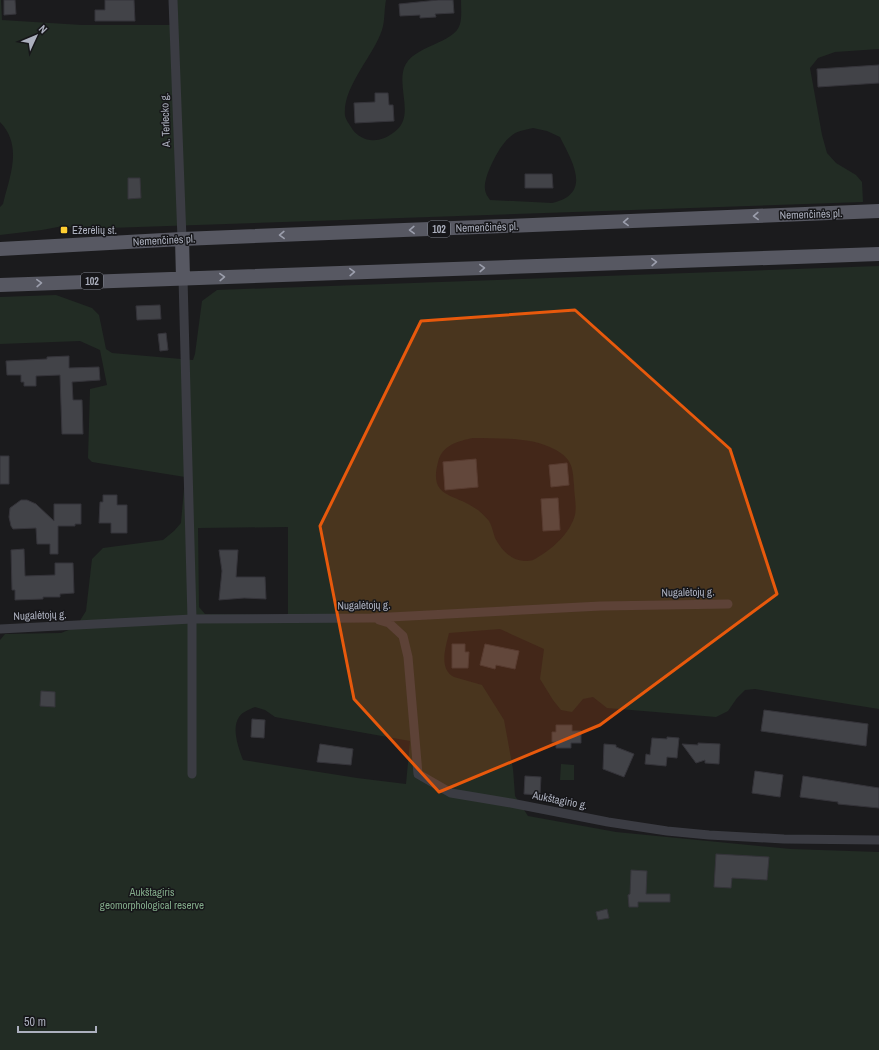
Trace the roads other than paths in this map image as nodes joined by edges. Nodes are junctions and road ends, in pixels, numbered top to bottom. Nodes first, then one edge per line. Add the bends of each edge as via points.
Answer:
1 (173, 0) edge
2 (879, 211) edge
3 (182, 238) junction
4 (0, 249) edge
5 (879, 254) edge
6 (183, 278) junction
7 (0, 285) edge
8 (728, 604) dead end
9 (372, 618) junction
10 (192, 619) junction
11 (0, 629) edge
12 (192, 774) dead end
13 (879, 840) edge

1 - 3 street, A. Terlecko g.
2 -> 3 main road, Nemenčinės pl. / 102
3 - 4 main road, Nemenčinės pl. / 102
3 - 6 main road
6 -> 5 main road, 102
7 -> 6 main road, 102
6 - 10 street
8 - 9 street, Nugalėtojų g. via 601,606
9 - 10 street, Nugalėtojų g.
9 - 13 street, Aukštagirio g. via 389,623 403,636 408,657 418,774 450,793 667,831 776,839
10 - 11 street, Nugalėtojų g.
10 - 12 street

